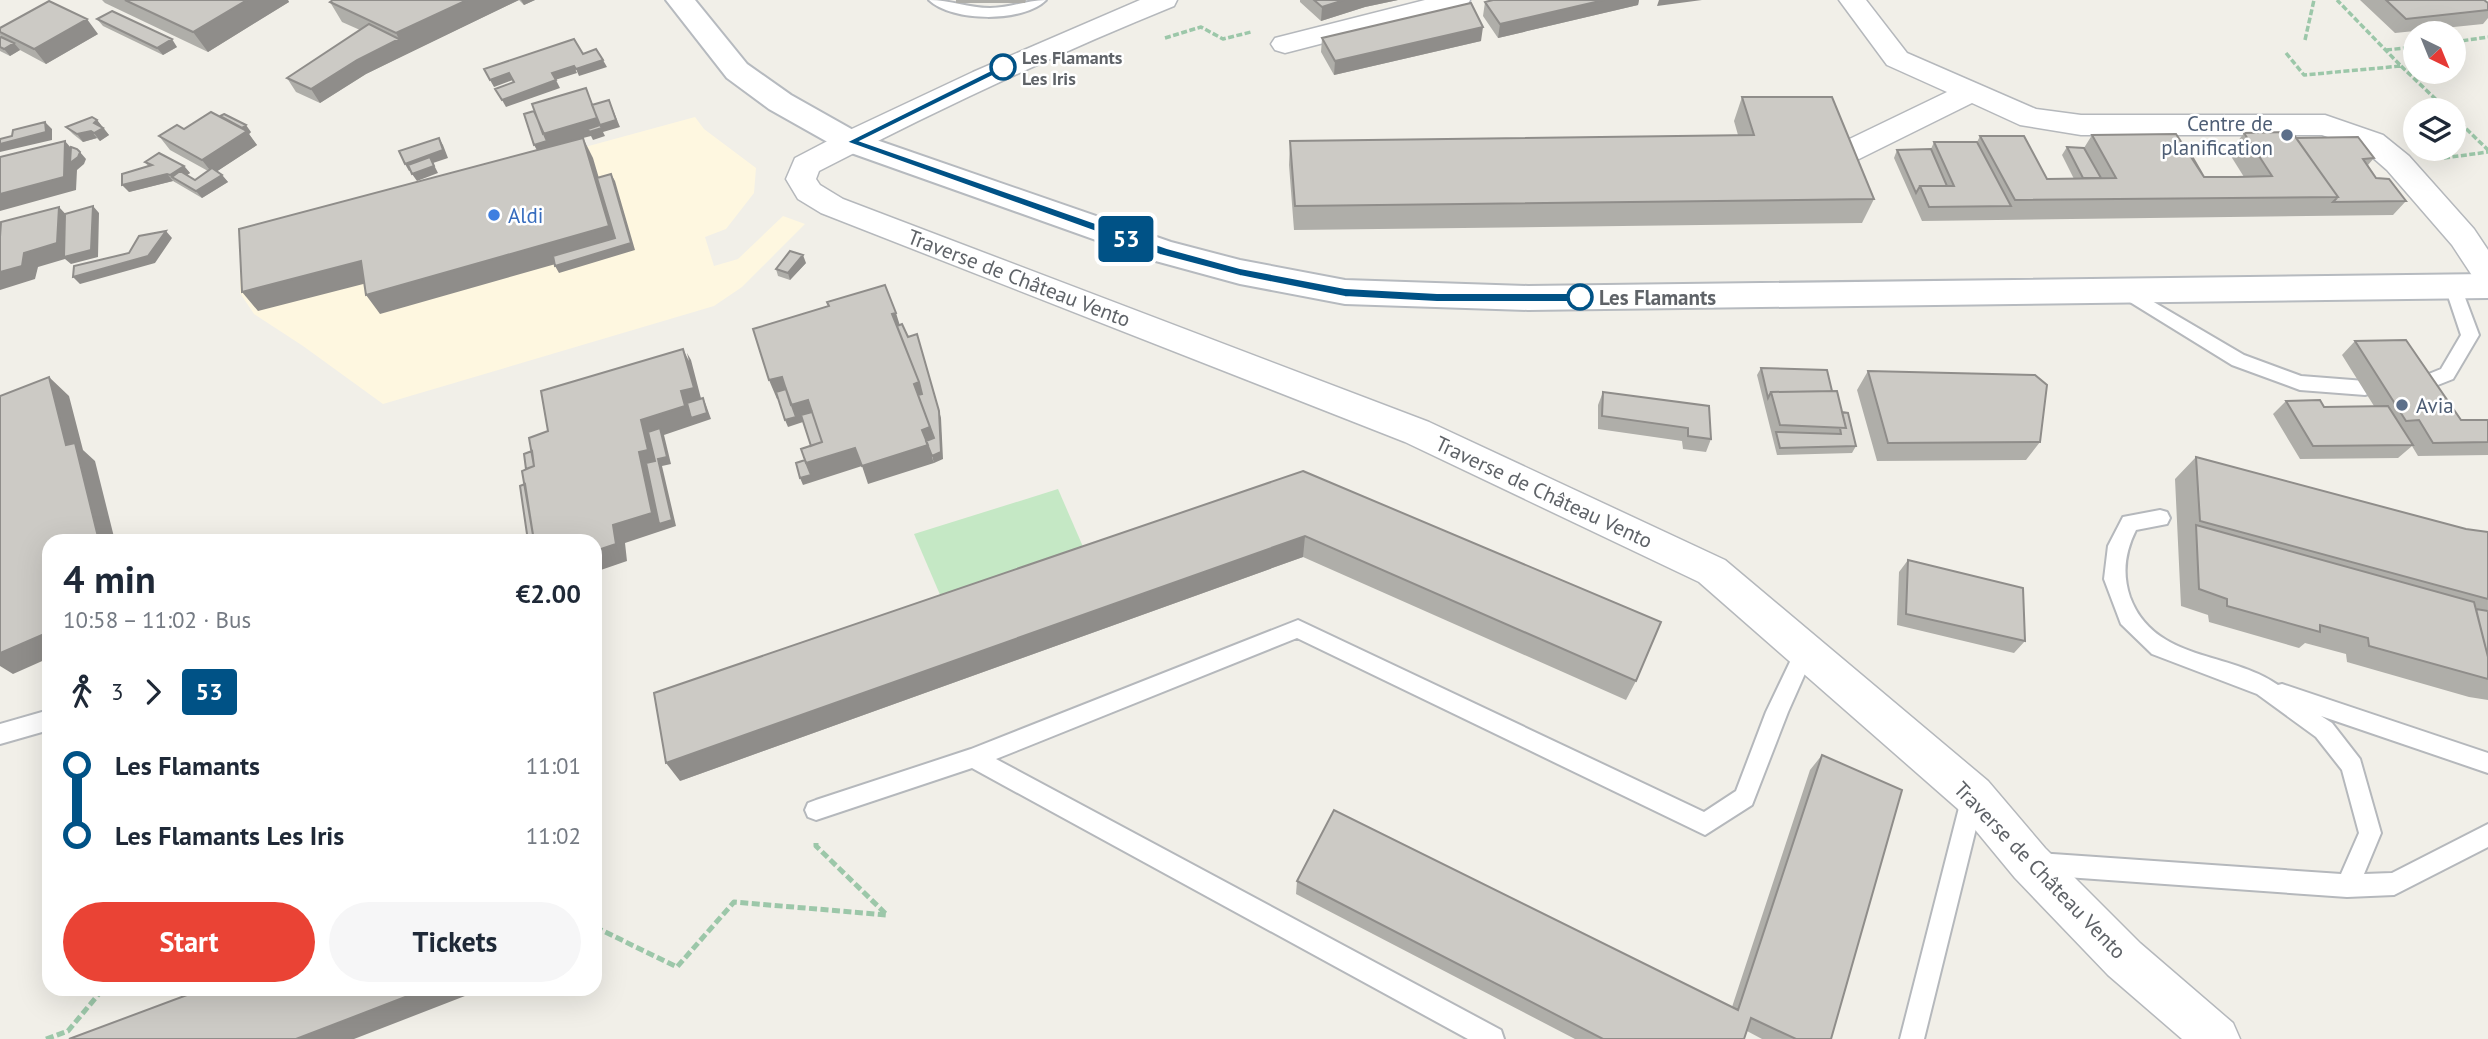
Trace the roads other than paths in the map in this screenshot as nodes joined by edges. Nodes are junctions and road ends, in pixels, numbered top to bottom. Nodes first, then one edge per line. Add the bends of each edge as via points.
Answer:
1 (680, 0) edge
2 (936, 0) edge
3 (1038, 0) edge
4 (1164, 0) edge
5 (1457, 0) edge
6 (1852, 0) edge
7 (1284, 44) road end
8 (1972, 93) junction
9 (851, 142) junction
10 (1848, 152) edge
11 (2488, 275) edge
12 (2488, 286) edge
13 (2454, 287) junction
14 (2123, 290) junction
15 (2415, 387) edge
16 (2365, 388) dead end
17 (2160, 518) dead end
18 (1805, 651) junction
19 (2264, 687) junction
20 (42, 722) edge
21 (0, 734) edge
22 (974, 758) junction
23 (2488, 763) edge
24 (1973, 795) junction
25 (816, 810) road end
26 (2488, 835) edge
27 (2030, 863) junction
28 (2347, 886) junction
29 (1492, 1039) edge
30 (1912, 1039) edge
31 (2217, 1039) edge

1 - 9 main road via 737,71 780,102
2 - 3 lane via 963,10 991,13
4 - 9 street via 990,72
5 - 7 street
6 - 8 street via 1897,59
8 - 10 street
8 - 11 street via 2015,113 2058,124 2325,125 2349,132 2373,142 2398,163 2463,237
9 - 14 main road via 1164,252 1345,292 1528,299
9 - 18 street, Traverse de Château Vento via 806,165 801,179 809,192 832,206 1417,432 1712,571
12 - 13 main road
13 - 14 main road
13 - 15 lane via 2470,335 2447,374
14 - 16 lane via 2238,360 2300,383
17 - 19 lane via 2130,523 2118,546 2113,579 2128,618 2159,648
18 - 22 lane via 1744,798 1705,824 1298,629
18 - 24 street, Traverse de Château Vento
19 - 23 lane
19 - 28 lane via 2324,730 2352,766 2370,833
20 - 21 lane
22 - 25 lane
22 - 29 lane
24 - 27 street, Traverse de Château Vento
24 - 30 lane
26 - 28 lane via 2394,884
27 - 28 lane
27 - 31 street, Traverse de Château Vento via 2124,959

